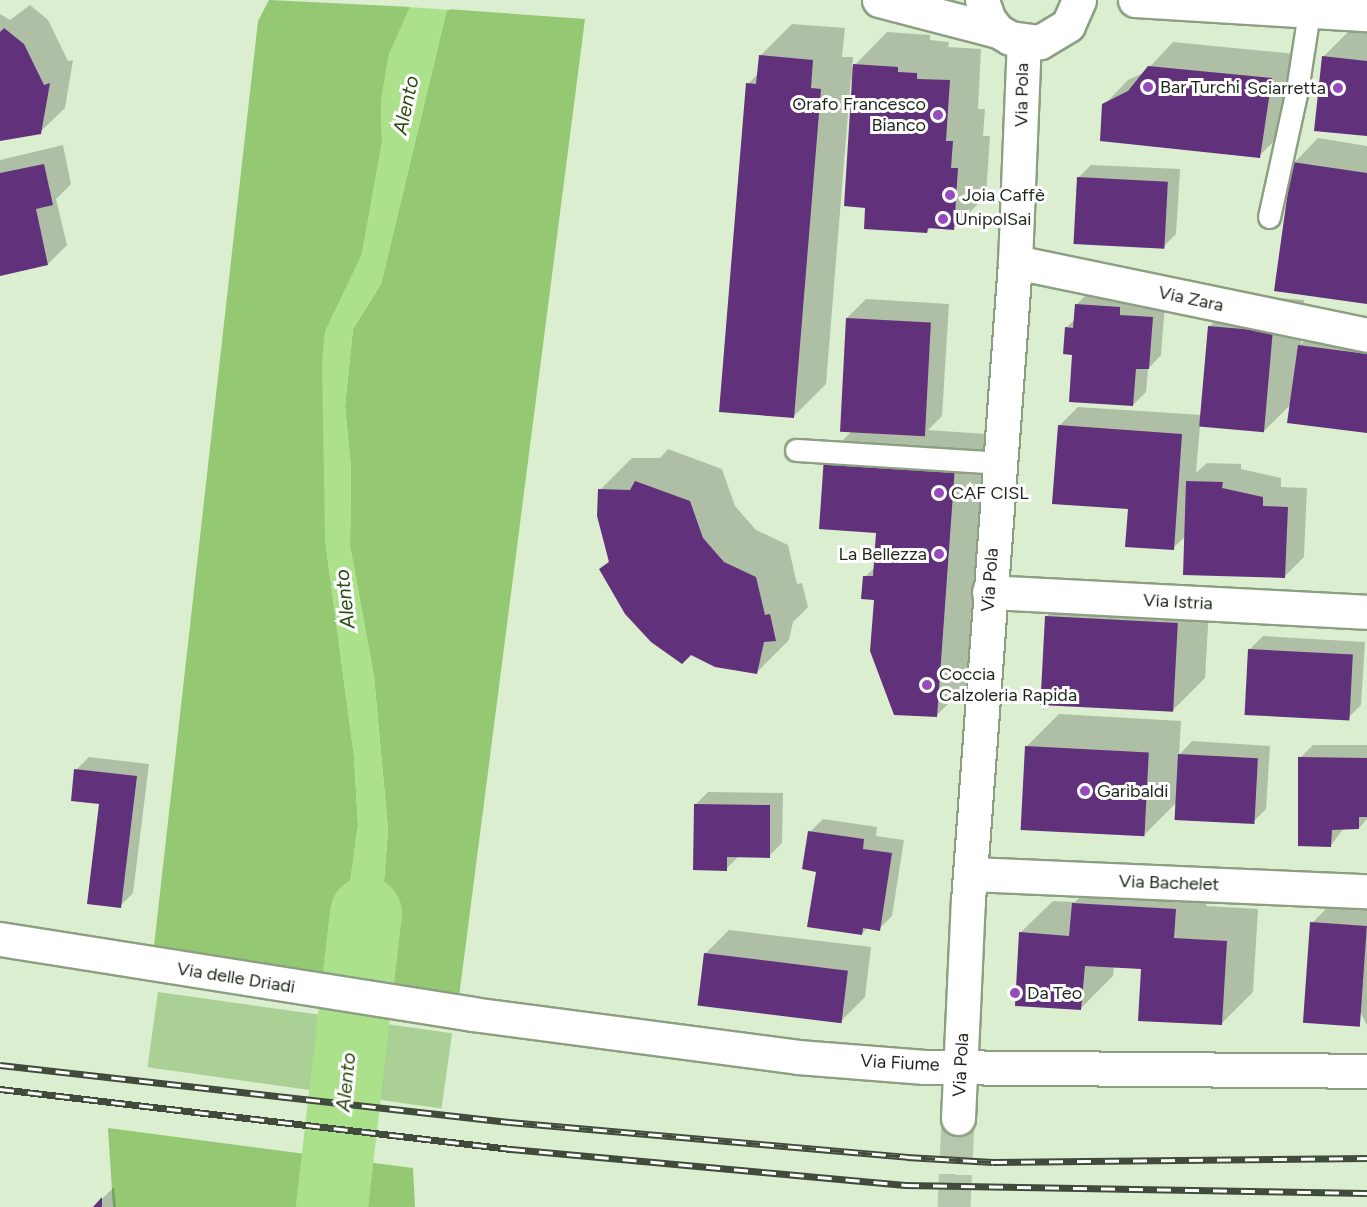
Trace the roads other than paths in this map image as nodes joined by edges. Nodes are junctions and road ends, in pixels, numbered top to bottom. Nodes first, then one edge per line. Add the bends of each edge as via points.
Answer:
1 (879, 0) edge
2 (982, 0) edge
3 (1078, 0) edge
4 (1136, 0) edge
5 (1310, 5) edge
6 (1367, 14) edge
7 (1011, 36) junction
8 (1269, 217) dead end
9 (1015, 262) junction
10 (1367, 335) edge
11 (796, 450) dead end
12 (1000, 463) junction
13 (989, 592) junction
14 (1367, 612) edge
15 (971, 874) junction
16 (1367, 891) edge
17 (0, 939) edge
18 (472, 1014) joint
19 (960, 1065) junction
20 (1367, 1071) edge
21 (958, 1118) tunnel mouth

1 - 7 street
2 - 7 street via 989,20
3 - 7 street via 1068,25 1055,36
4 - 5 street
5 - 6 street
5 - 8 lane via 1297,90
7 - 9 street, Via Pola
9 - 10 street, Via Zara
9 - 12 street, Via Pola
11 - 12 lane
12 - 13 street, Via Pola
13 - 14 street, Via Istria
13 - 15 street, Via Pola
15 - 16 street, Via Bachelet
15 - 19 street, Via Pola
17 - 18 street, Via delle Driadi
18 - 19 street, Via Fiume via 798,1057
19 - 20 street, Via Fiume
19 - 21 street, Via Pola

